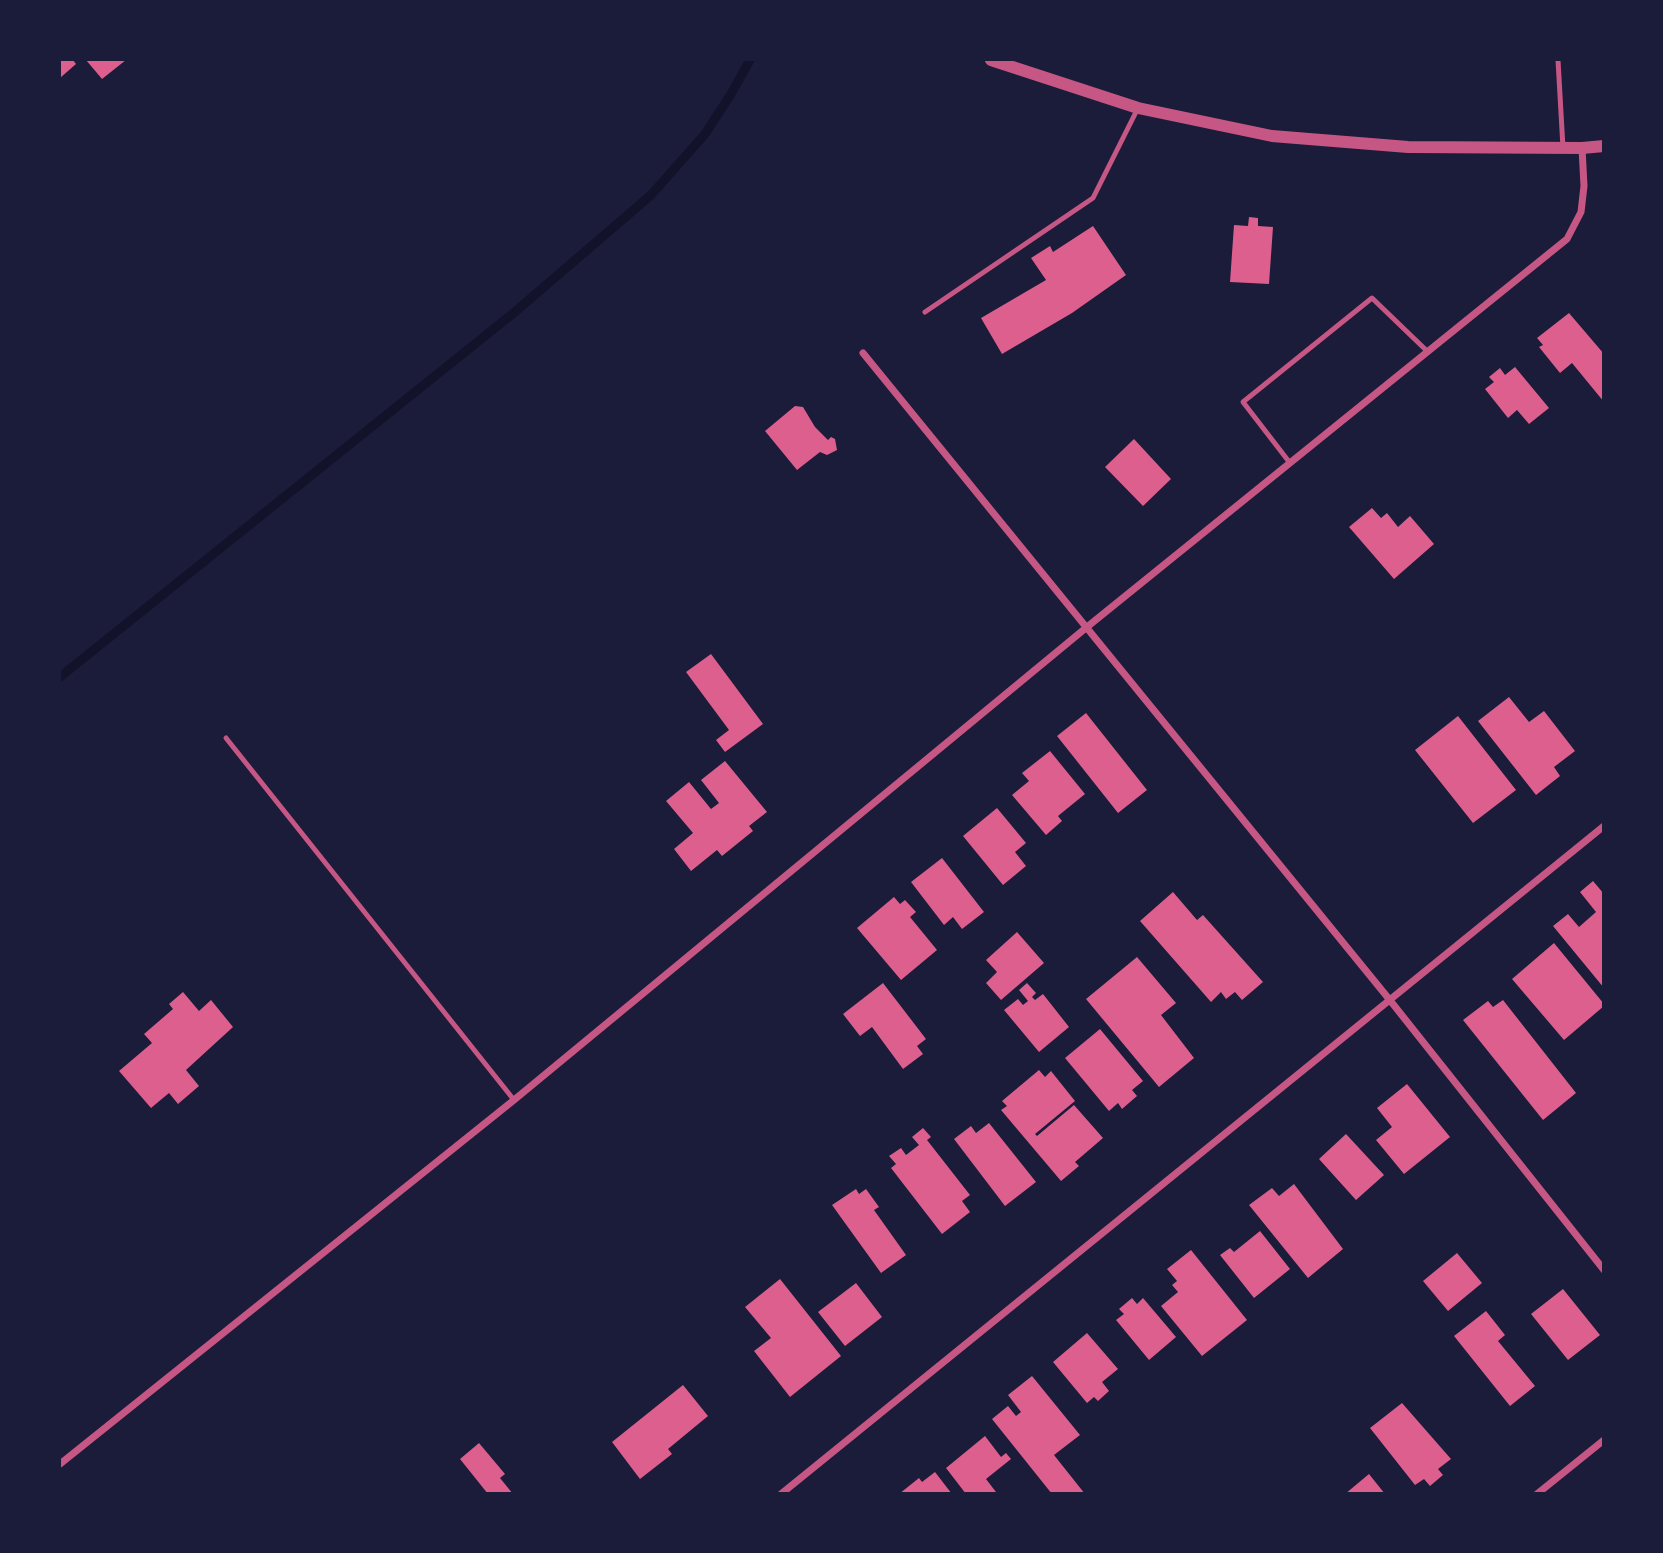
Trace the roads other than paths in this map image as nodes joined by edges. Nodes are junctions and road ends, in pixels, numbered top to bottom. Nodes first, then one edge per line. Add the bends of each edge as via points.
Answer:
1 (991, 60) edge
2 (1558, 60) edge
3 (1138, 108) junction
4 (1604, 146) edge
5 (1563, 148) junction
6 (1582, 148) junction
7 (925, 312) dead end
8 (1427, 351) junction
9 (863, 354) dead end
10 (1290, 463) junction
11 (1087, 627) junction
12 (226, 738) dead end
13 (1604, 827) edge
14 (1389, 999) junction
15 (514, 1100) junction
16 (1604, 1270) edge
17 (1604, 1440) edge
18 (60, 1464) edge
19 (781, 1493) edge
20 (1537, 1493) edge

1 - 3 street
2 - 5 lane
3 - 5 street via 1272,136 1409,147
3 - 7 lane via 1093,198
4 - 6 street
5 - 6 street
6 - 8 street via 1581,212 1567,239
8 - 10 street
8 - 10 lane via 1372,298 1243,402
9 - 11 street
10 - 11 street
11 - 14 street
11 - 15 street
12 - 15 lane
13 - 14 street
14 - 16 street
14 - 19 street
15 - 18 street
17 - 20 street

